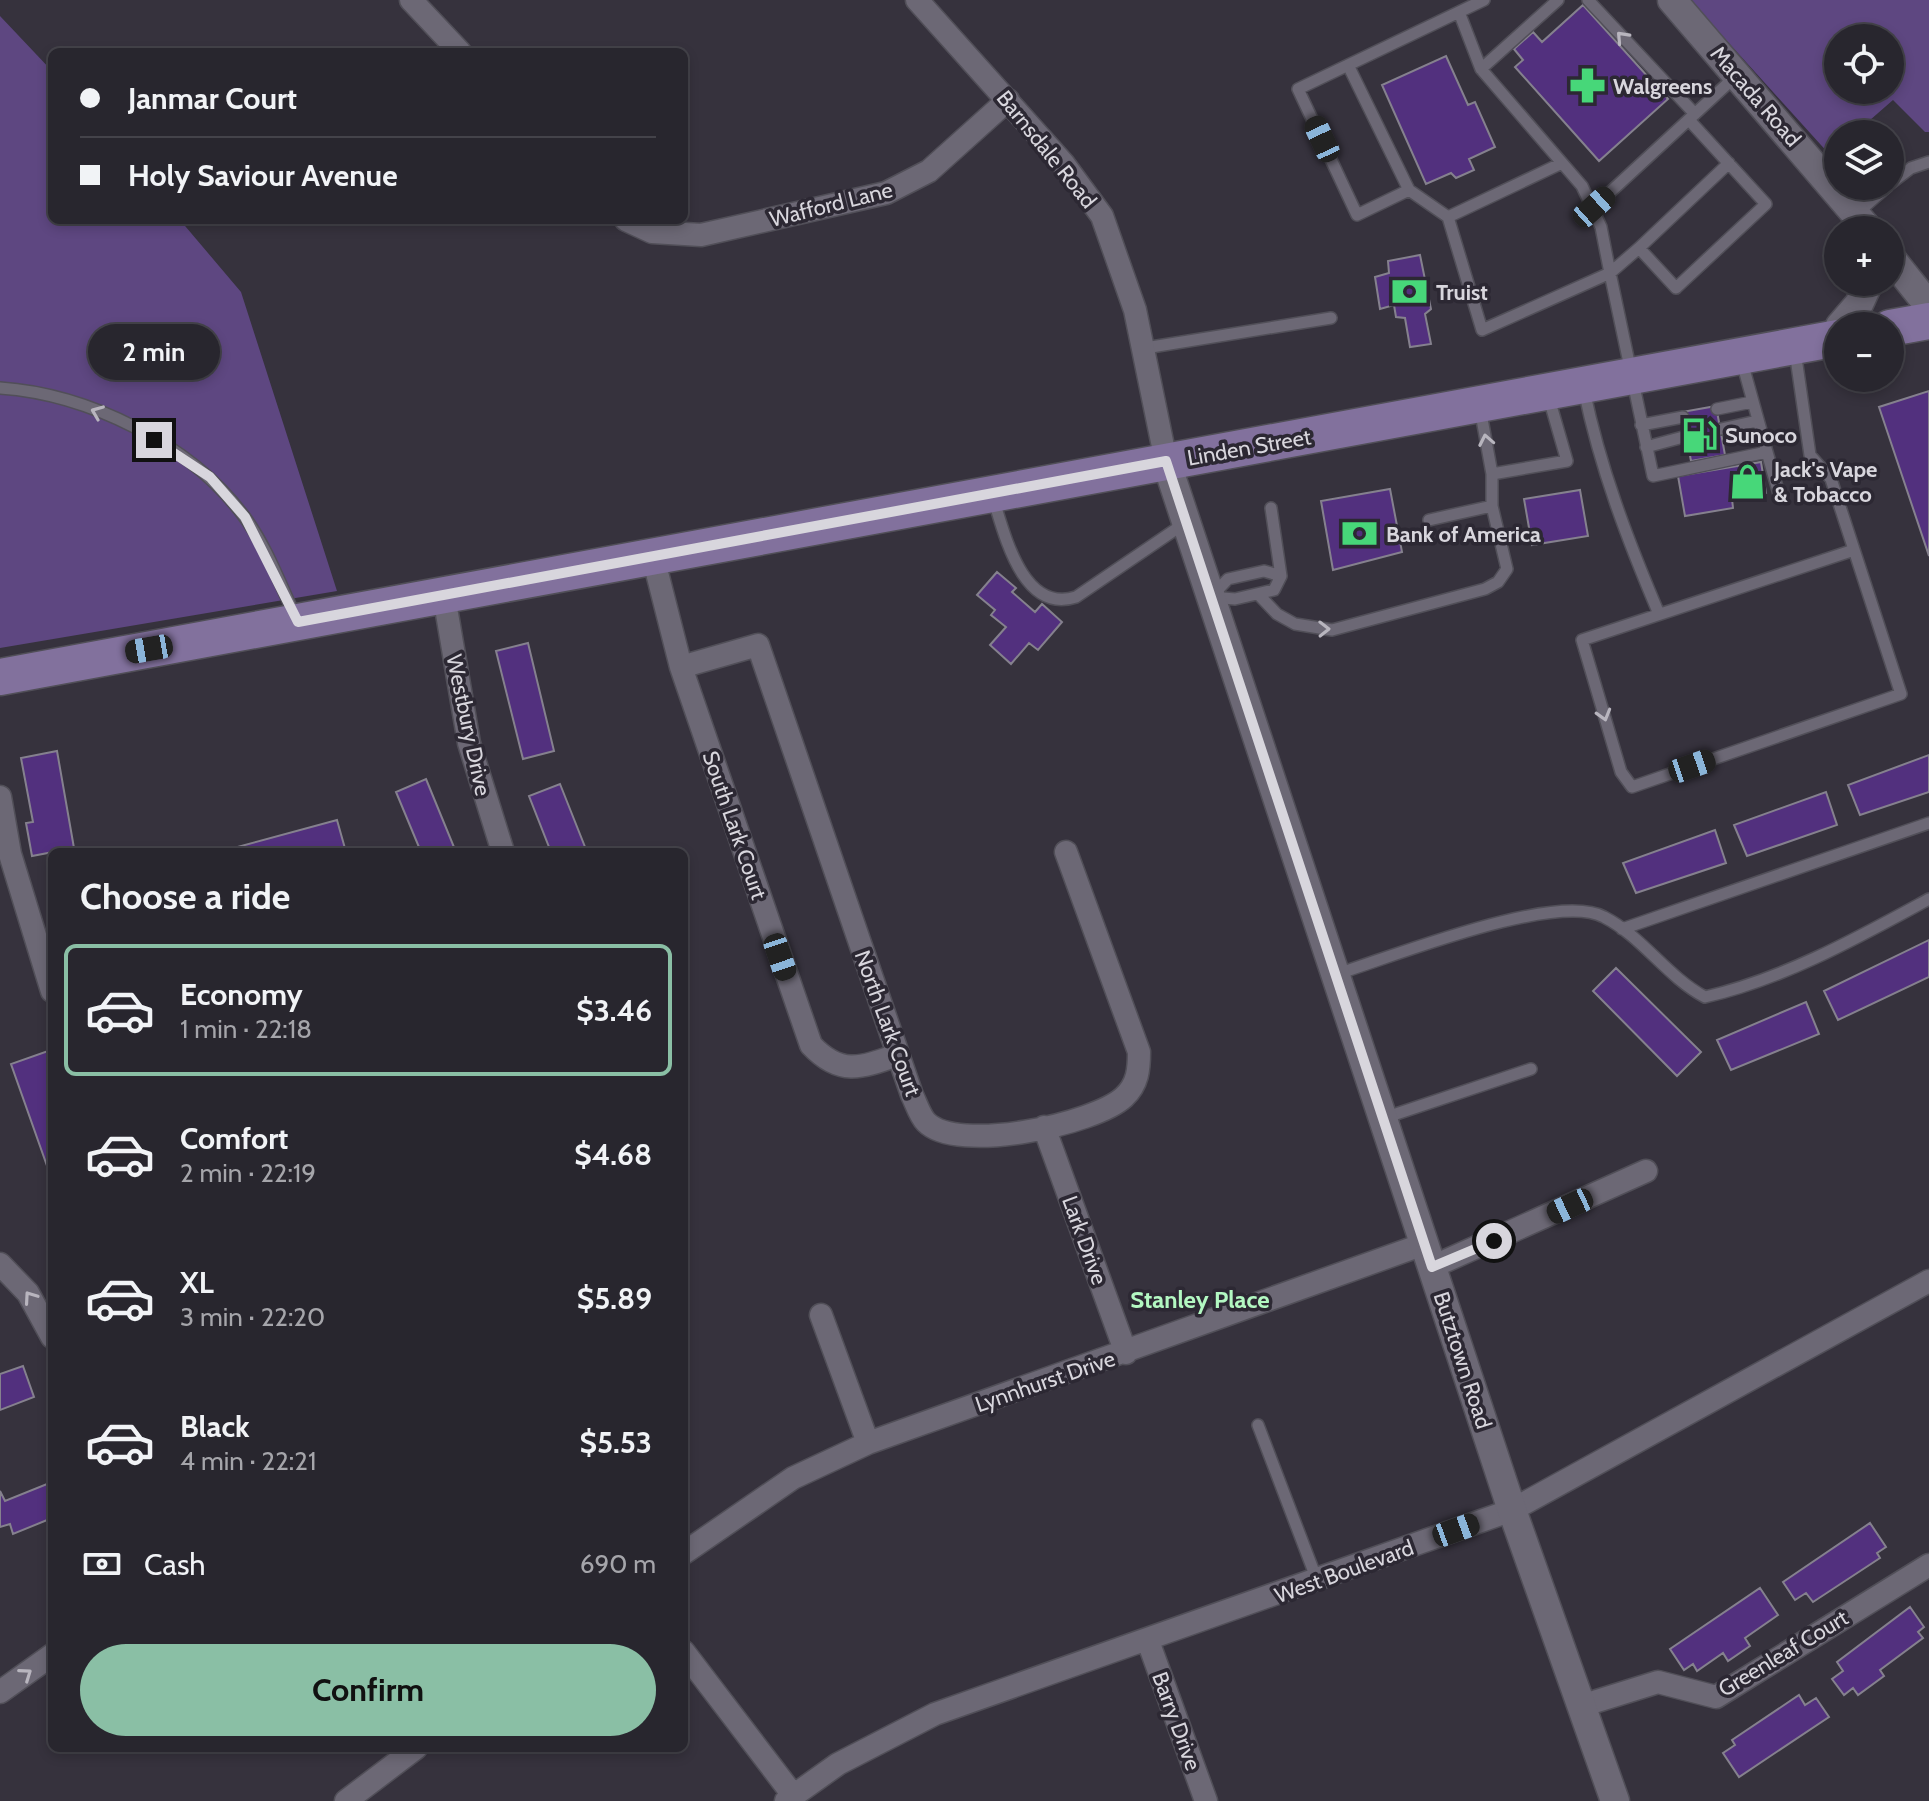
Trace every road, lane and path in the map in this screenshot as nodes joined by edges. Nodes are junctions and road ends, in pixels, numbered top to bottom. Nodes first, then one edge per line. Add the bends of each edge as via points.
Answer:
1 (411, 0) edge
2 (917, 0) edge
3 (1484, 0) edge
4 (1558, 0) edge
5 (1588, 0) edge
6 (1672, 0) edge
7 (1459, 12) junction
8 (456, 48) edge
9 (1348, 65) junction
10 (1481, 69) junction
11 (1738, 74) junction
12 (1008, 100) junction
13 (1692, 117) junction
14 (1929, 162) edge
15 (1562, 163) junction
16 (1729, 163) junction
17 (1904, 173) edge
18 (1409, 190) junction
19 (1594, 207) junction
20 (1857, 216) edge
21 (1448, 217) junction
22 (635, 224) edge
23 (1639, 248) junction
24 (1610, 273) junction
25 (1904, 275) edge
26 (1863, 296) edge
27 (1929, 306) edge
28 (1851, 312) edge
29 (1331, 318) dead end
30 (1929, 321) edge
31 (1904, 325) edge
32 (1824, 337) edge
33 (1145, 348) junction
34 (1741, 356) junction
35 (1824, 357) edge
36 (1633, 376) junction
37 (1583, 386) junction
38 (0, 388) edge
39 (1548, 392) junction
40 (1752, 402) junction
41 (1479, 405) junction
42 (1717, 409) dead end
43 (1683, 417) dead end
44 (1757, 421) junction
45 (1641, 425) junction
46 (1721, 429) dead end
47 (1687, 436) dead end
48 (1646, 447) junction
49 (1767, 452) junction
50 (1166, 461) junction
51 (1492, 474) junction
52 (991, 493) junction
53 (1779, 494) dead end
54 (1492, 506) junction
55 (1271, 508) dead end
56 (1429, 520) dead end
57 (1186, 522) junction
58 (1854, 550) junction
59 (653, 557) junction
60 (1281, 576) junction
61 (1258, 594) junction
62 (444, 596) junction
63 (1211, 597) junction
64 (1659, 614) junction
65 (298, 622) junction
66 (681, 667) junction
67 (0, 677) edge
68 (0, 797) edge
69 (1929, 823) edge
70 (502, 848) edge
71 (1066, 852) dead end
72 (1929, 899) edge
73 (1622, 929) junction
74 (1337, 974) junction
75 (48, 978) edge
76 (897, 1055) junction
77 (1531, 1069) dead end
78 (1383, 1118) junction
79 (1044, 1127) junction
80 (1646, 1171) dead end
81 (1428, 1256) junction
82 (0, 1264) edge
83 (1929, 1281) edge
84 (821, 1315) dead end
85 (48, 1330) edge
86 (1126, 1353) junction
87 (1258, 1425) dead end
88 (868, 1443) junction
89 (1512, 1510) junction
90 (688, 1550) edge
91 (1929, 1565) edge
92 (1317, 1580) junction
93 (1148, 1641) junction
94 (48, 1658) edge
95 (688, 1658) edge
96 (0, 1692) edge
97 (1581, 1706) junction
98 (411, 1752) edge
99 (789, 1798) edge
100 (346, 1801) edge
101 (1206, 1801) edge
102 (1615, 1801) edge

1 - 8 street
2 - 12 street, Barnsdale Road
3 - 7 lane
4 - 10 lane
13 -> 5 lane
6 - 11 street, Macada Road
7 - 9 lane
7 - 10 lane
9 - 18 lane
9 - 18 lane via 1298,89 1357,215
10 - 15 lane
11 - 13 lane
11 - 20 street, Macada Road
12 - 22 street, Wafford Lane via 929,171 886,193 701,235 652,232
12 - 33 street, Barnsdale Road via 1102,216
13 - 16 lane
13 - 19 lane
14 - 17 lane
15 - 19 lane
15 - 21 lane
16 - 23 lane
16 - 23 lane via 1766,204 1676,288
18 - 21 lane
19 - 24 lane
21 - 24 lane via 1482,330
23 - 24 lane
24 - 36 lane
25 - 27 street
26 - 28 street
29 - 33 lane
30 - 31 main road
32 - 34 main road, Linden Street
33 - 50 street, Barnsdale Road
34 - 36 main road, Linden Street
34 - 40 lane
35 - 58 lane via 1810,455 1831,479
36 - 37 main road, Linden Street
36 - 45 lane
37 - 39 main road, Linden Street
37 - 64 lane via 1596,450
65 -> 38 lane via 245,517 210,477 154,440 93,410
39 - 41 main road, Linden Street
39 - 51 lane via 1567,461
40 - 42 lane
40 - 44 lane
41 - 50 main road, Linden Street
51 -> 41 lane
43 - 45 lane
44 - 46 lane
44 - 49 lane
45 - 48 lane
47 - 48 lane
48 - 49 lane via 1653,476
49 - 53 lane
50 - 52 main road, Linden Street
50 - 57 street, Butztown Road
51 - 54 lane
52 - 57 lane via 1023,575 1038,593 1062,602
52 - 59 main road, Linden Street
54 - 56 lane
61 -> 54 lane via 1295,624 1332,630 1485,589 1507,569
55 - 60 lane
57 - 63 street, Butztown Road
58 - 64 lane
64 -> 58 lane via 1582,640 1621,772 1632,787 1901,694
59 - 62 main road, Linden Street
59 - 66 street, South Lark Court
60 - 61 lane via 1274,590
60 - 63 lane via 1264,571 1228,579
61 - 63 lane
62 - 65 main road, Linden Street
62 - 70 street, Westbury Drive via 469,743
63 - 74 street, Butztown Road
65 - 67 main road, Linden Street
66 - 76 street, South Lark Court via 811,1045 827,1061 856,1068
66 - 76 street, North Lark Court via 758,645
68 - 75 street via 10,854
69 - 73 lane
71 - 79 street, North Lark Court via 1139,1052 1139,1068 1136,1082 1112,1105
72 - 73 lane via 1763,980 1705,997 1669,973
73 - 74 lane via 1584,910 1524,915
74 - 78 street, Butztown Road
76 - 79 street, North Lark Court via 926,1122 944,1131 982,1137
77 - 78 lane
78 - 81 street, Butztown Road
79 - 86 street, Lark Drive
80 - 81 street, Lynnhurst Drive
81 - 86 street, Lynnhurst Drive
81 - 89 street, Butztown Road
85 -> 82 street via 28,1293
83 - 89 street, West Boulevard
84 - 88 street
86 - 88 street, Lynnhurst Drive
87 - 92 lane
88 - 90 street, Lynnhurst Drive via 781,1486
89 - 92 street, West Boulevard
89 - 97 street, Butztown Road
91 - 97 street, Greenleaf Court via 1716,1697 1658,1682
92 - 93 street, West Boulevard
93 - 99 street, West Boulevard via 935,1714 838,1764
93 - 101 street, Barry Drive
96 -> 94 street
95 - 99 street
97 - 102 street, Butztown Road
98 - 100 street

